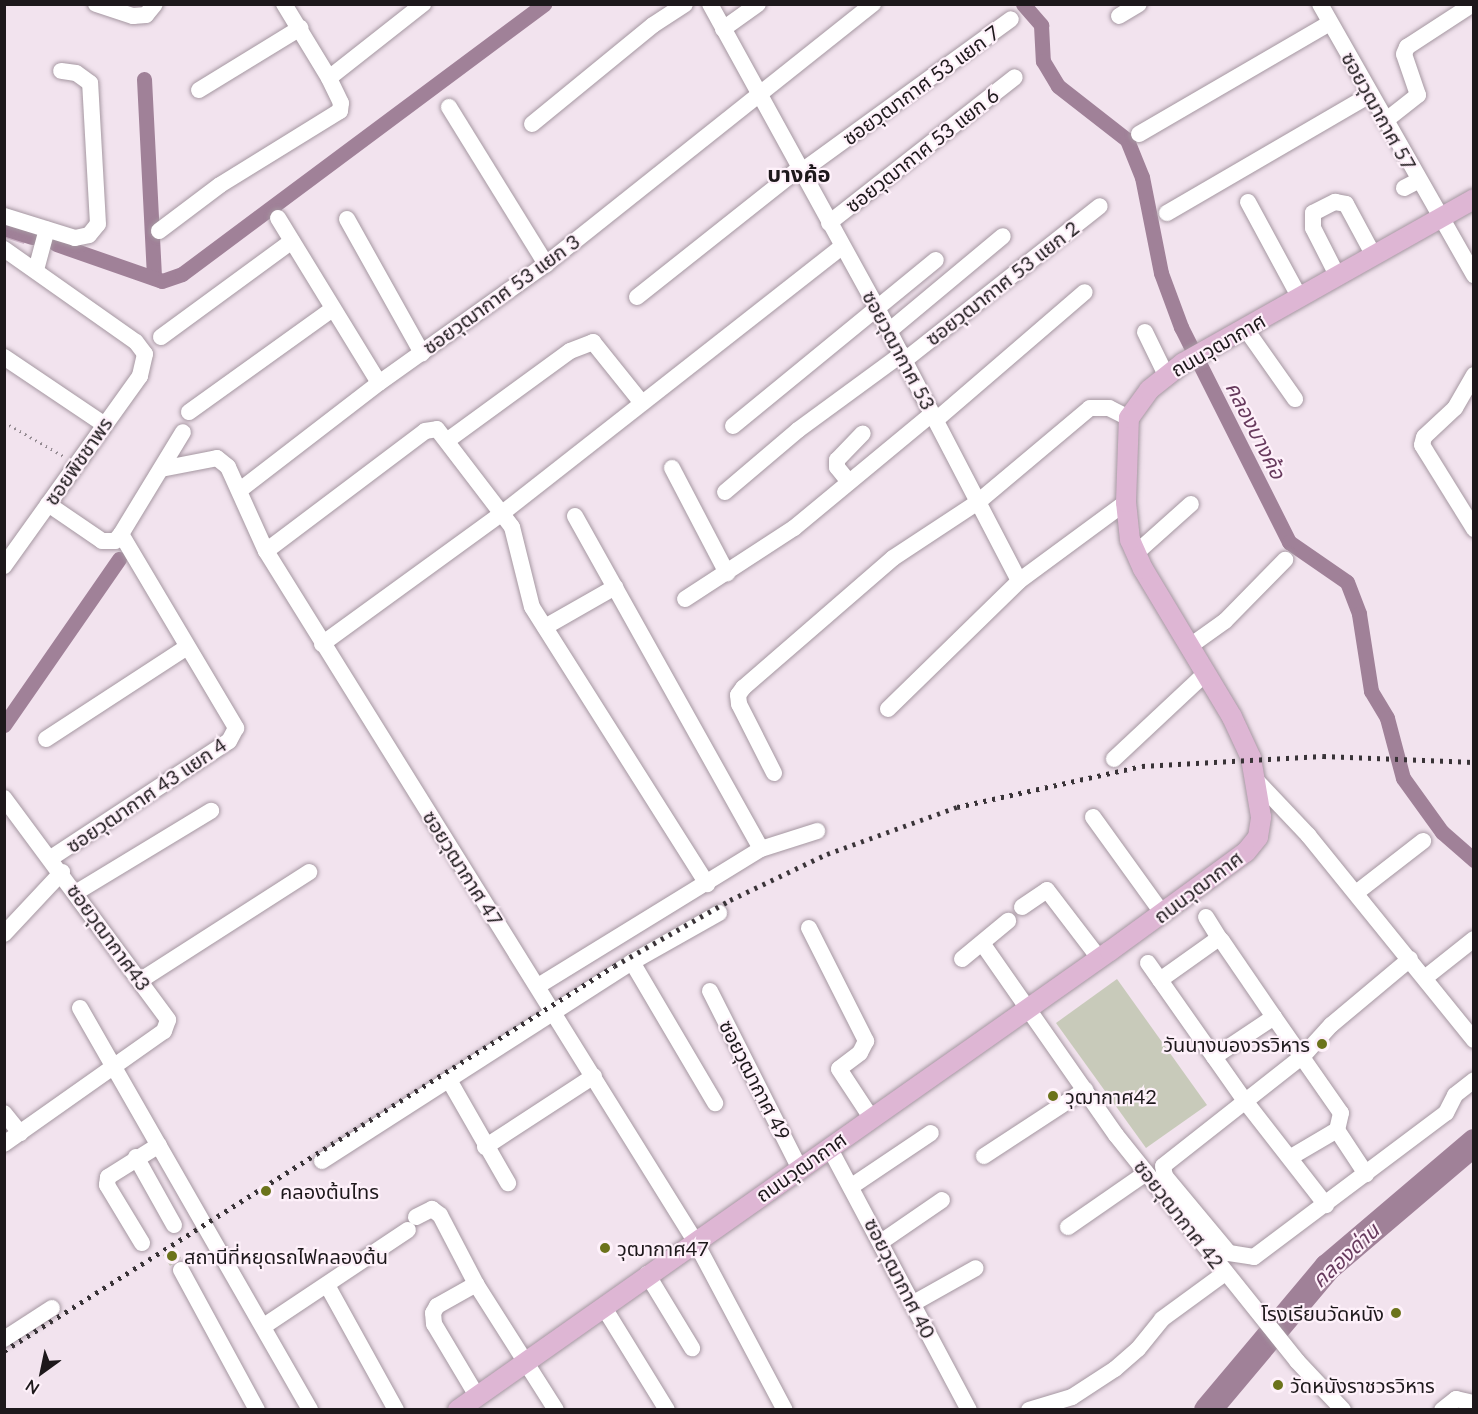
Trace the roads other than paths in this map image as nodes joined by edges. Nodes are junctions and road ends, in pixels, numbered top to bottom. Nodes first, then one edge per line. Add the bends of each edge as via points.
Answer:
1 (96, 4) edge
2 (155, 4) edge
3 (284, 4) edge
4 (423, 4) edge
5 (684, 4) edge
6 (710, 4) edge
7 (758, 4) edge
8 (873, 4) edge
9 (1139, 4) edge
10 (1320, 4) edge
11 (1473, 4) edge
12 (1119, 16) dead end
13 (1011, 20) dead end
14 (1330, 23) junction
15 (300, 27) junction
16 (723, 29) junction
17 (61, 71) dead end
18 (1015, 77) dead end
19 (329, 78) junction
20 (199, 90) dead end
21 (759, 94) junction
22 (1370, 95) junction
23 (449, 106) dead end
24 (1385, 122) junction
25 (532, 124) dead end
26 (1139, 134) dead end
27 (801, 169) junction
28 (1473, 200) edge
29 (1248, 202) dead end
30 (1100, 206) dead end
31 (1167, 213) dead end
32 (4, 216) edge
33 (278, 218) dead end
34 (1438, 218) junction
35 (347, 219) dead end
36 (829, 223) junction
37 (47, 229) junction
38 (159, 231) dead end
39 (1003, 236) dead end
40 (292, 241) junction
41 (842, 247) junction
42 (4, 249) edge
43 (1374, 255) junction
44 (936, 260) dead end
45 (546, 264) junction
46 (36, 270) junction
47 (1473, 275) edge
48 (1338, 277) junction
49 (1085, 292) dead end
50 (637, 297) dead end
51 (1300, 298) junction
52 (876, 306) junction
53 (331, 310) junction
54 (1245, 328) junction
55 (889, 331) junction
56 (1145, 332) dead end
57 (161, 337) dead end
58 (422, 353) junction
59 (4, 357) edge
60 (903, 357) junction
61 (1166, 375) junction
62 (1473, 375) edge
63 (379, 383) junction
64 (1295, 399) dead end
65 (641, 402) junction
66 (189, 412) dead end
67 (934, 417) junction
68 (1129, 418) junction
69 (102, 423) junction
70 (733, 426) dead end
71 (183, 432) dead end
72 (863, 433) dead end
73 (448, 440) junction
74 (672, 468) dead end
75 (161, 469) junction
76 (849, 482) junction
77 (240, 490) junction
78 (725, 492) dead end
79 (978, 502) junction
80 (1126, 502) junction
81 (48, 504) junction
82 (1191, 504) dead end
83 (501, 514) junction
84 (575, 516) dead end
85 (1472, 523) edge
86 (121, 534) junction
87 (266, 550) junction
88 (1135, 554) junction
89 (1285, 560) dead end
90 (4, 566) edge
91 (727, 573) junction
92 (1019, 581) junction
93 (615, 587) junction
94 (686, 599) dead end
95 (545, 627) junction
96 (322, 644) junction
97 (1190, 646) junction
98 (187, 647) junction
99 (1206, 673) junction
100 (888, 709) dead end
101 (46, 739) dead end
102 (1114, 759) dead end
103 (774, 772) dead end
104 (1256, 780) junction
105 (4, 798) edge
106 (211, 811) dead end
107 (1093, 817) dead end
108 (817, 831) dead end
109 (1423, 841) dead end
110 (761, 849) junction
111 (51, 858) junction
112 (62, 872) junction
113 (309, 872) dead end
114 (707, 884) junction
115 (77, 892) junction
116 (1356, 893) junction
117 (1023, 907) dead end
118 (719, 913) dead end
119 (1163, 914) junction
120 (1206, 916) dead end
121 (1008, 921) dead end
122 (809, 928) dead end
123 (4, 934) edge
124 (1219, 938) junction
125 (1473, 939) edge
126 (982, 943) junction
127 (1099, 958) junction
128 (962, 959) dead end
129 (1410, 959) junction
130 (632, 962) junction
131 (1148, 963) dead end
132 (1426, 977) junction
133 (141, 980) junction
134 (1160, 980) junction
135 (538, 986) junction
136 (710, 991) dead end
137 (1028, 1006) junction
138 (80, 1008) dead end
139 (554, 1012) junction
140 (1274, 1017) junction
141 (1473, 1040) edge
142 (1304, 1055) junction
143 (1214, 1057) junction
144 (114, 1064) junction
145 (594, 1076) junction
146 (449, 1080) junction
147 (1473, 1080) edge
148 (1085, 1090) junction
149 (1245, 1101) junction
150 (715, 1103) dead end
151 (4, 1113) edge
152 (872, 1119) junction
153 (1337, 1130) junction
154 (20, 1133) junction
155 (931, 1133) dead end
156 (4, 1144) edge
157 (159, 1145) junction
158 (485, 1146) junction
159 (829, 1147) junction
160 (984, 1156) dead end
161 (1291, 1156) junction
162 (136, 1158) junction
163 (322, 1161) dead end
164 (800, 1169) junction
165 (1146, 1173) junction
166 (1366, 1174) junction
167 (508, 1183) dead end
168 (852, 1186) junction
169 (942, 1200) dead end
170 (1326, 1205) junction
171 (174, 1225) dead end
172 (1068, 1227) dead end
173 (695, 1241) junction
174 (881, 1242) junction
175 (142, 1244) dead end
176 (976, 1268) dead end
177 (181, 1270) dead end
178 (1225, 1272) junction
179 (647, 1274) junction
180 (476, 1284) junction
181 (327, 1285) junction
182 (912, 1304) junction
183 (603, 1306) junction
184 (52, 1308) dead end
185 (264, 1326) junction
186 (4, 1339) edge
187 (692, 1348) dead end
188 (528, 1361) junction
189 (477, 1396) junction
190 (1473, 1403) edge
191 (1055, 1407) edge
192 (257, 1410) edge
193 (310, 1410) edge
194 (396, 1410) edge
195 (458, 1410) edge
196 (556, 1410) edge
197 (667, 1410) edge
198 (785, 1410) edge
199 (969, 1410) edge
200 (1029, 1410) edge
201 (1344, 1410) edge
202 (1442, 1410) edge

1 - 2 street via 133,16 146,15
3 - 15 street
4 - 19 street
5 - 25 street
6 - 16 street, ซอยวุฒากาศ 53
7 - 16 street
8 - 21 street, ซอยวุฒากาศ 53 แยก 3
9 - 12 street
10 - 14 street, ซอยวุฒากาศ 57
11 - 24 street via 1407,47 1404,54 1418,95
13 - 27 street, ซอยวุฒากาศ 53 แยก 7
14 - 22 street, ซอยวุฒากาศ 57
14 - 26 street
15 - 19 street
15 - 20 street
16 - 21 street, ซอยวุฒากาศ 53
17 - 37 street via 76,73 90,83 98,224 89,235 75,238
18 - 36 street, ซอยวุฒากาศ 53 แยก 6
19 - 38 street via 339,97 340,111 220,185
21 - 27 street, ซอยวุฒากาศ 53
21 - 45 street, ซอยวุฒากาศ 53 แยก 3
22 - 24 street, ซอยวุฒากาศ 57
22 - 31 street
23 - 45 street
24 - 34 street, ซอยวุฒากาศ 57 via 1411,185
27 - 36 street, ซอยวุฒากาศ 53
27 - 50 street, ซอยวุฒากาศ 53 แยก 7
28 - 34 main road, ถนนวุฒากาศ
29 - 51 street
30 - 60 street, ซอยวุฒากาศ 53 แยก 2
32 - 37 street
33 - 40 street
34 - 43 main road, ถนนวุฒากาศ
34 - 47 street, ซอยวุฒากาศ 57
35 - 58 street
36 - 41 street, ซอยวุฒากาศ 53
37 - 46 street
39 - 55 street, ซอยวุฒากาศ 53 แยก 2
40 - 53 street
40 - 57 street
41 - 52 street, ซอยวุฒากาศ 53
41 - 65 street
42 - 46 street
43 - 48 main road, ถนนวุฒากาศ
43 - 48 street via 1346,204 1335,202 1313,213 1313,228
44 - 52 street
45 - 58 street, ซอยวุฒากาศ 53 แยก 3
46 - 69 street, ซอยพิชชาพร via 136,342 145,354 140,376
48 - 51 main road, ถนนวุฒากาศ
49 - 67 street
51 - 54 main road, ถนนวุฒากาศ
52 - 55 street, ซอยวุฒากาศ 53
52 - 70 street
53 - 63 street
53 - 66 street
54 - 61 main road, ถนนวุฒากาศ
54 - 64 street
55 - 60 street, ซอยวุฒากาศ 53
56 - 61 street
58 - 63 street, ซอยวุฒากาศ 53 แยก 3
59 - 69 street
60 - 67 street, ซอยวุฒากาศ 53
60 - 78 street, ซอยวุฒากาศ 53 แยก 2 via 798,430
61 - 68 main road, ถนนวุฒากาศ via 1136,405
62 - 85 street via 1455,408 1424,437 1422,445
63 - 77 street, ซอยวุฒากาศ 53 แยก 3
65 - 73 street via 593,342 570,351
65 - 83 street
67 - 76 street
67 - 79 street, ซอยวุฒากาศ 53
68 - 79 street via 1109,408 1090,408
68 - 80 main road, ถนนวุฒากาศ
69 - 81 street, ซอยพิชชาพร
71 - 75 street
72 - 76 street via 837,460 837,467
73 - 83 street
73 - 87 street via 437,429 425,431
74 - 91 street
75 - 77 street, ซอยวุฒากาศ 47 via 217,458 228,467
75 - 86 street
76 - 91 street via 794,528
77 - 87 street, ซอยวุฒากาศ 47
79 - 92 street, ซอยวุฒากาศ 53
79 - 103 street via 893,558 743,688 739,704
80 - 88 main road, ถนนวุฒากาศ
80 - 92 street
81 - 86 street via 102,541 115,541
81 - 90 street, ซอยพิชชาพร
82 - 88 street
83 - 95 street via 517,534 532,607
83 - 96 street
84 - 93 street
86 - 98 street
87 - 96 street, ซอยวุฒากาศ 47
88 - 97 main road, ถนนวุฒากาศ
89 - 97 street via 1225,621
91 - 94 street
92 - 100 street
93 - 95 street
93 - 110 street
95 - 114 street
96 - 135 street, ซอยวุฒากาศ 47
97 - 99 main road, ถนนวุฒากาศ
98 - 101 street
98 - 111 street, ซอยวุฒากาศ 43 แยก 4 via 236,728 229,741
99 - 102 street
99 - 104 main road, ถนนวุฒากาศ via 1232,717 1251,758
104 - 116 street
104 - 119 main road, ถนนวุฒากาศ via 1261,801 1258,837 1246,852
105 - 111 street, ซอยวุฒากาศ43
106 - 115 street
107 - 119 street
108 - 110 street
109 - 116 street
110 - 114 street
111 - 112 street, ซอยวุฒากาศ43
112 - 115 street, ซอยวุฒากาศ43
112 - 123 street
113 - 133 street
114 - 135 street
115 - 133 street, ซอยวุฒากาศ43
116 - 129 street
117 - 127 street via 1047,890
118 - 130 street
119 - 127 main road, ถนนวุฒากาศ
120 - 124 street
121 - 126 street
122 - 152 street via 866,1041 860,1053 839,1069
124 - 134 street
124 - 140 street
125 - 132 street
126 - 128 street
126 - 137 street, ซอยวุฒากาศ 42
127 - 137 main road, ถนนวุฒากาศ
129 - 132 street
129 - 142 street via 1331,1025
130 - 139 street
130 - 150 street
131 - 134 street
132 - 141 street
133 - 144 street, ซอยวุฒากาศ43 via 168,1020 164,1031
134 - 143 street
135 - 139 street, ซอยวุฒากาศ 47
136 - 164 street, ซอยวุฒากาศ 49
137 - 148 street, ซอยวุฒากาศ 42
137 - 152 main road, ถนนวุฒากาศ
138 - 144 street
139 - 145 street, ซอยวุฒากาศ 47
139 - 146 street
140 - 142 street
140 - 143 street
142 - 149 street
142 - 153 street via 1341,1113
143 - 149 street
144 - 154 street, ซอยวุฒากาศ43
144 - 157 street
145 - 158 street
145 - 173 street, ซอยวุฒากาศ 47
146 - 158 street
146 - 163 street
147 - 166 street via 1455,1095 1446,1113
148 - 160 street
148 - 165 street, ซอยวุฒากาศ 42 via 1116,1123
149 - 161 street
149 - 170 street via 1163,1166 1165,1176 1216,1240 1238,1257 1254,1257
151 - 154 street
152 - 159 main road, ถนนวุฒากาศ
153 - 161 street
153 - 166 street
154 - 156 street, ซอยวุฒากาศ43
155 - 168 street
157 - 162 street
157 - 185 street
158 - 167 street
159 - 164 main road, ถนนวุฒากาศ
159 - 168 street, ซอยวุฒากาศ 40
161 - 170 street
162 - 171 street
162 - 175 street via 114,1170 107,1185
164 - 173 main road, ถนนวุฒากาศ
165 - 172 street
165 - 178 street, ซอยวุฒากาศ 42
166 - 170 street
168 - 174 street, ซอยวุฒากาศ 40
169 - 174 street
173 - 179 main road, ถนนวุฒากาศ
173 - 198 street, ซอยวุฒากาศ 47
174 - 182 street, ซอยวุฒากาศ 40
176 - 182 street
177 - 192 street
178 - 191 street via 1162,1319 1127,1360
178 - 201 street, ซอยวุฒากาศ 42 via 1297,1361
179 - 183 main road, ถนนวุฒากาศ
179 - 187 street
180 - 181 street via 440,1215 432,1209
180 - 188 street
180 - 189 street via 437,1306 433,1314 434,1323
181 - 185 street
181 - 194 street
182 - 199 street, ซอยวุฒากาศ 40
183 - 188 main road, ถนนวุฒากาศ
183 - 197 street
184 - 186 street
185 - 193 street
188 - 189 main road, ถนนวุฒากาศ
188 - 196 street
189 - 195 main road, ถนนวุฒากาศ
190 - 202 street via 1456,1399
191 - 200 street

